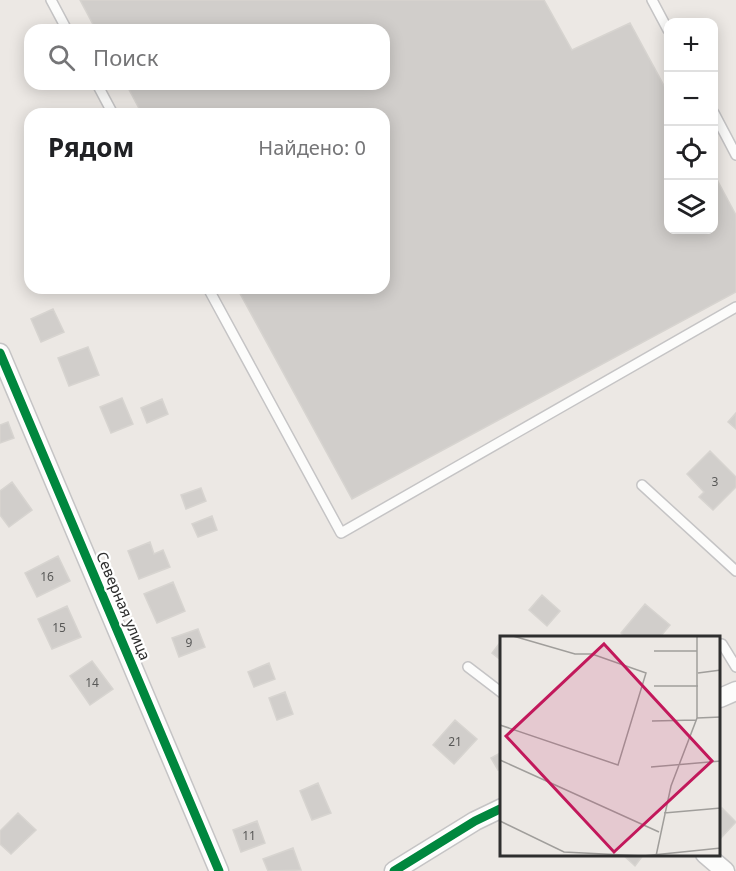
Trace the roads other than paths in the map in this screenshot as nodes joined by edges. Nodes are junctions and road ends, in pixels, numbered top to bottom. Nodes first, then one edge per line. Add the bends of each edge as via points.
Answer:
1 (51, 0) edge
2 (652, 0) edge
3 (664, 21) edge
4 (65, 24) edge
5 (100, 90) edge
6 (110, 108) edge
7 (718, 121) edge
8 (736, 155) edge
9 (211, 294) edge
10 (736, 307) edge
11 (0, 353) edge
12 (642, 485) dead end
13 (736, 571) edge
14 (722, 644) dead end
15 (468, 667) dead end
16 (736, 667) edge
17 (500, 691) edge
18 (736, 691) edge
19 (721, 698) edge
20 (500, 809) edge
21 (706, 856) edge
22 (219, 871) edge
23 (394, 871) edge
24 (725, 871) edge

1 - 4 lane
2 - 3 lane
5 - 6 lane
7 - 8 lane
9 - 10 lane via 341,532
11 - 22 street, Северная улица
12 - 13 lane
14 - 16 lane
15 - 17 lane
18 - 19 street
20 - 23 street
21 - 24 street

